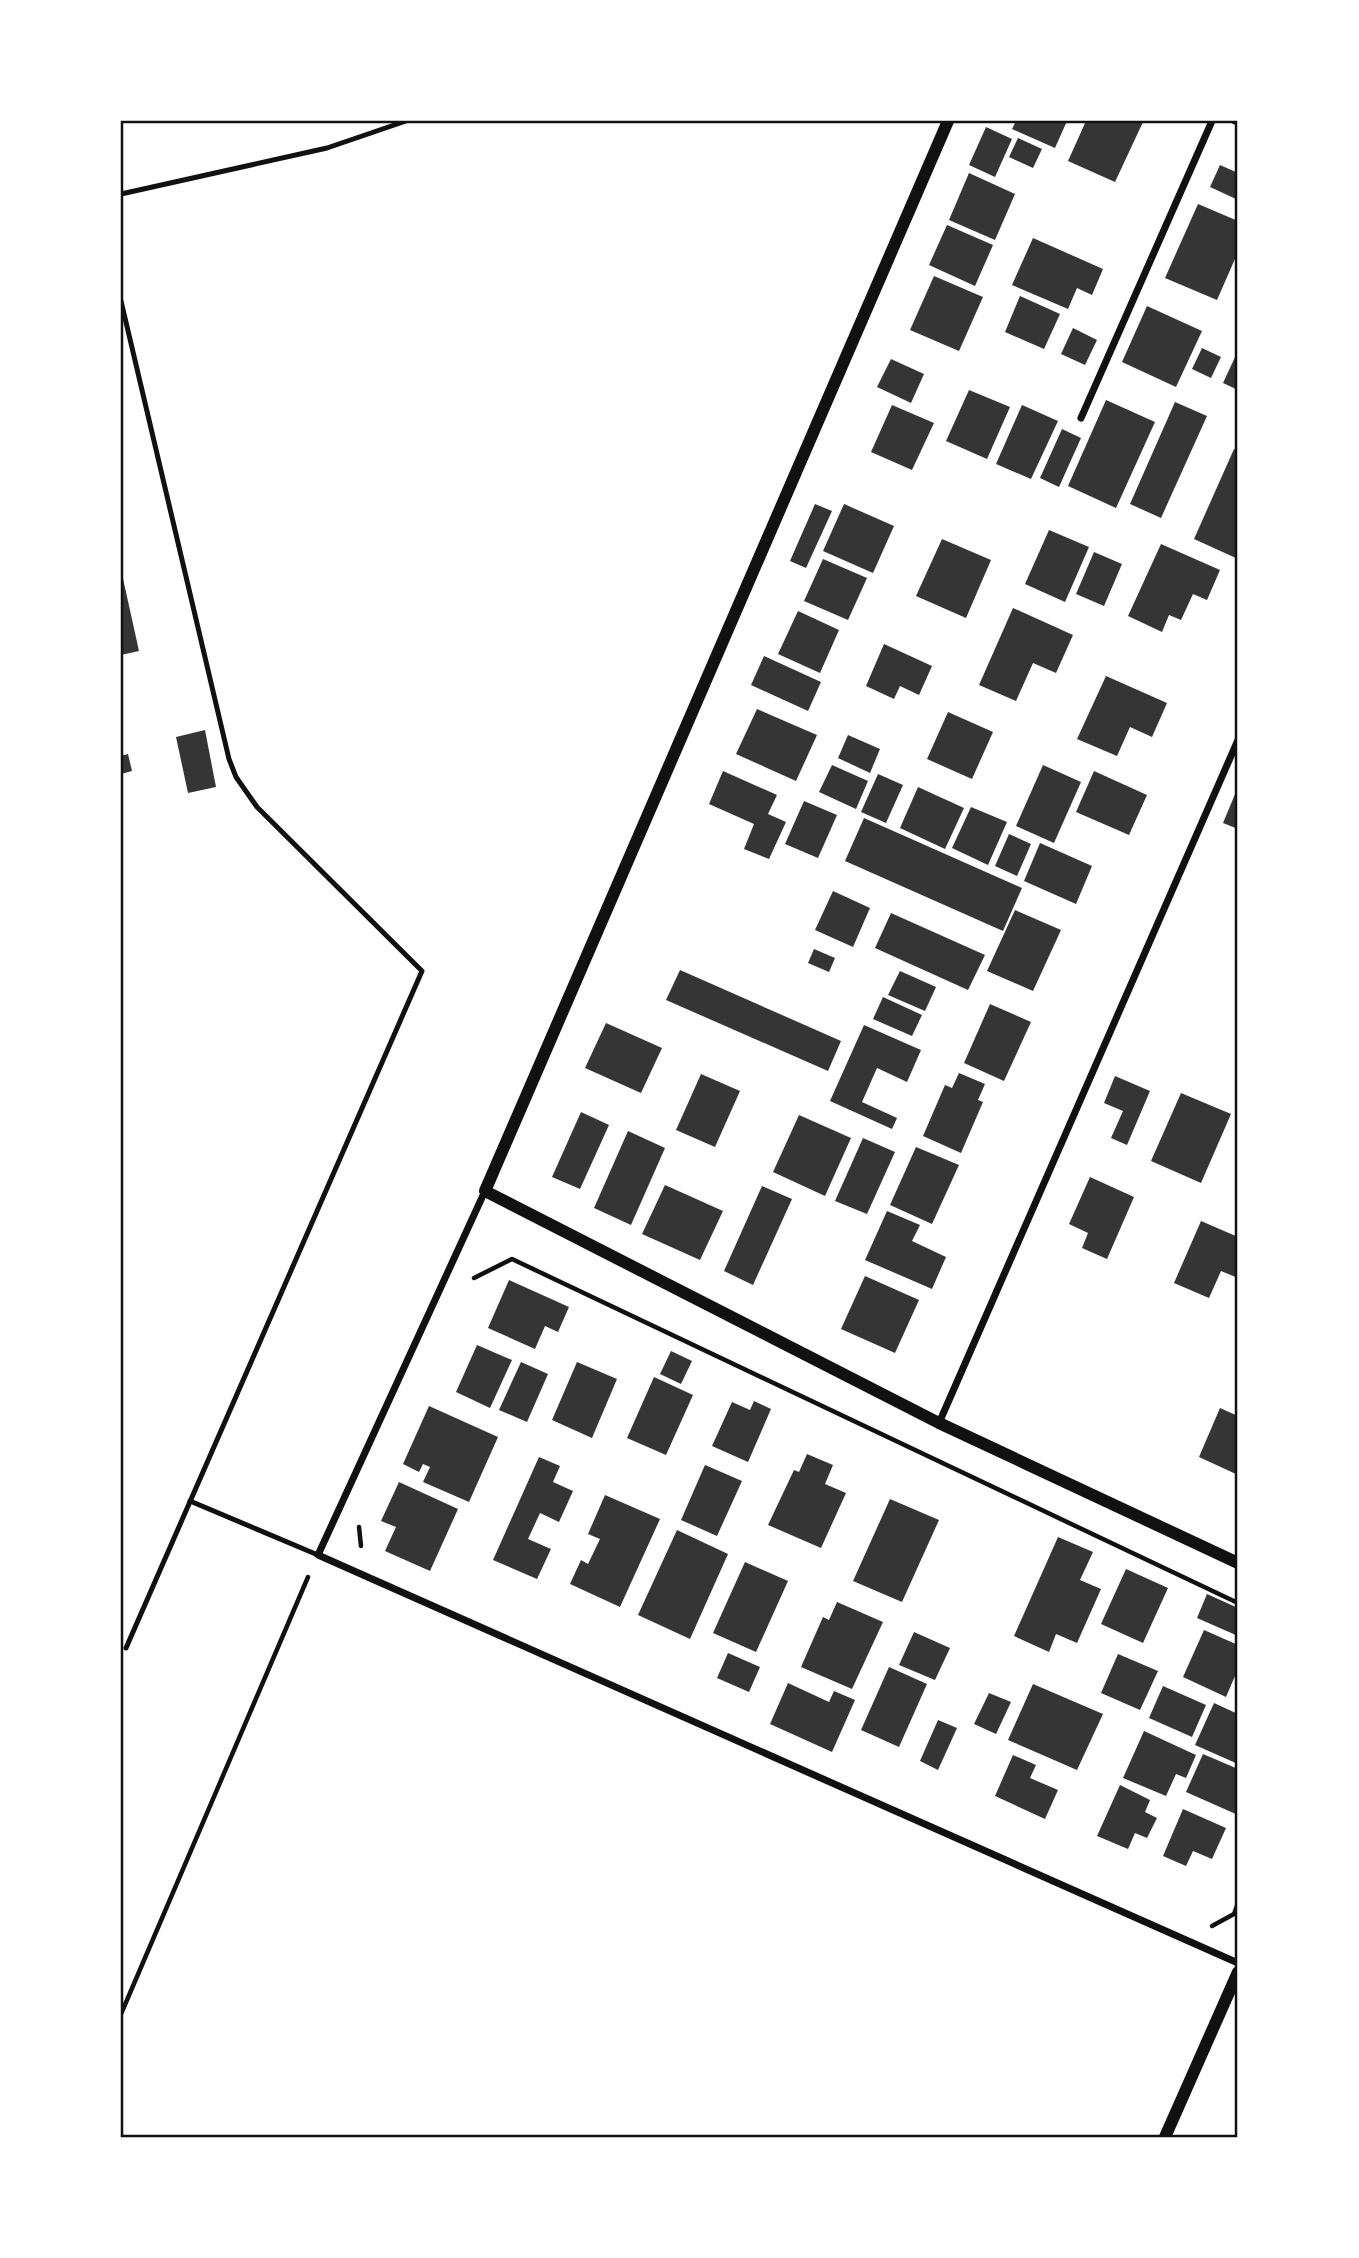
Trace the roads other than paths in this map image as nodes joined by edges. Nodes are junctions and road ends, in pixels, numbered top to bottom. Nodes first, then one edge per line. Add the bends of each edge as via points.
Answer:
1 (406, 121) edge
2 (948, 121) edge
3 (1212, 121) edge
4 (121, 194) edge
5 (121, 301) edge
6 (1080, 418) dead end
7 (1238, 740) edge
8 (485, 1191) junction
9 (939, 1423) junction
10 (190, 1501) junction
11 (318, 1555) junction
12 (1238, 1563) edge
13 (126, 1648) dead end
14 (1238, 1963) edge
15 (1238, 1972) edge
16 (1165, 2137) edge

1 - 4 lane via 327,148
2 - 8 street
3 - 6 street
5 - 10 lane via 236,778 257,807 422,971
7 - 9 street
8 - 9 street
8 - 11 street
9 - 12 street
10 - 11 lane
10 - 13 lane
11 - 14 street
15 - 16 street

